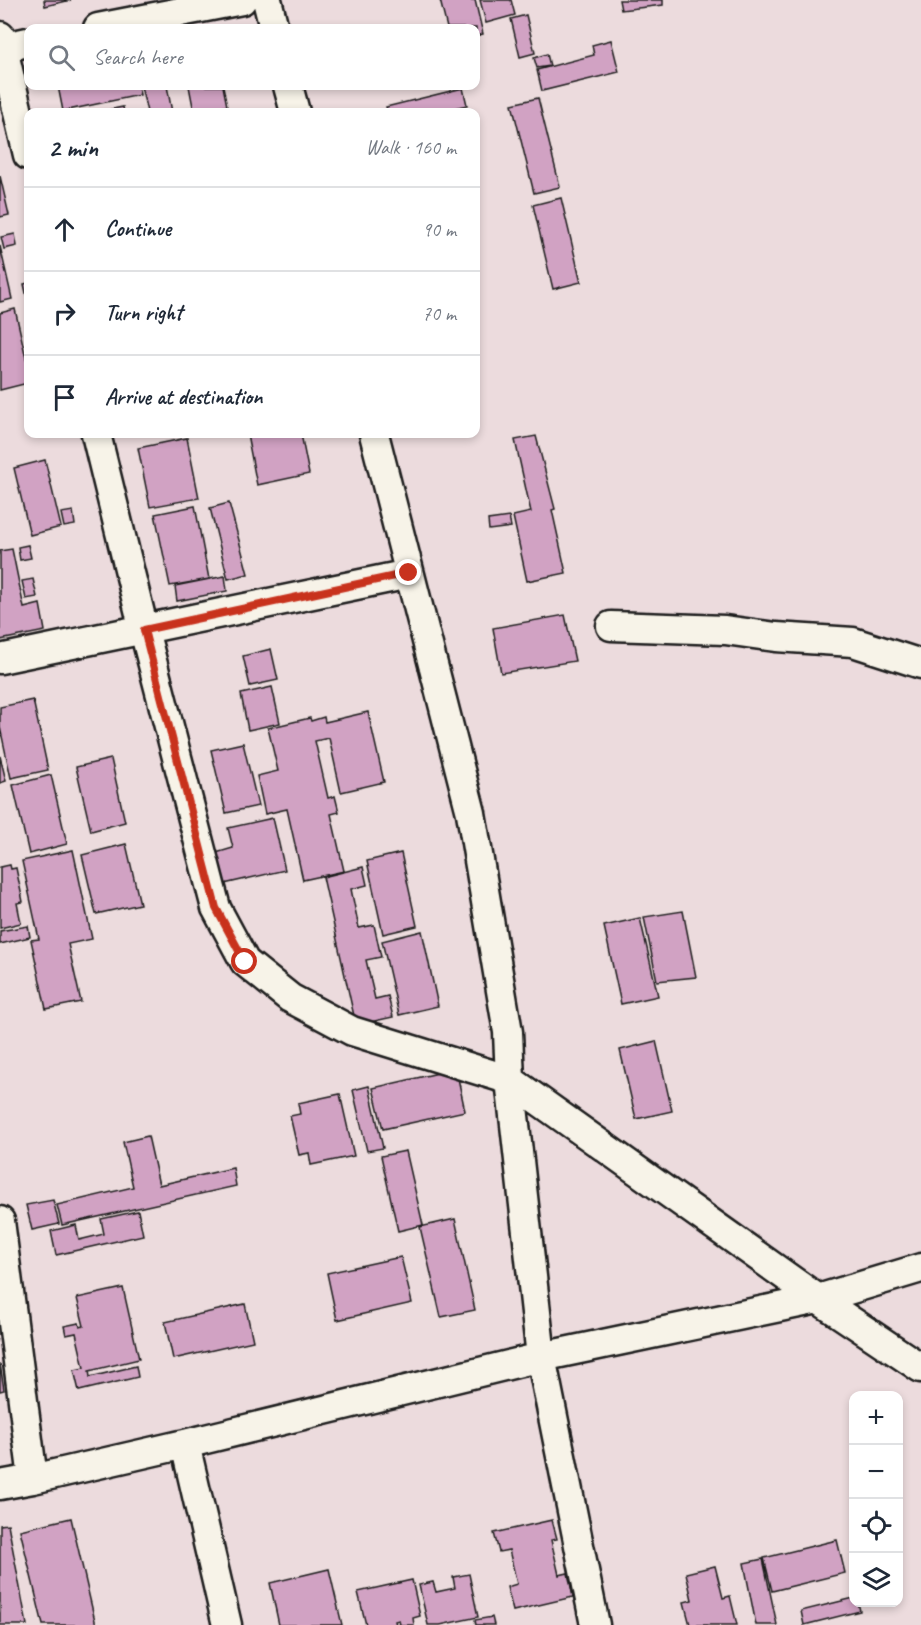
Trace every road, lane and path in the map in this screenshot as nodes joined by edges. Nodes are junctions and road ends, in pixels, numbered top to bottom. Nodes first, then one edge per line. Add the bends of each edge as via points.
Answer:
1 (242, 0) edge
2 (267, 0) edge
3 (119, 24) edge
4 (273, 24) edge
5 (8, 43) edge
6 (289, 90) edge
7 (294, 108) edge
8 (24, 133) edge
9 (97, 438) edge
10 (375, 438) edge
11 (409, 573) junction
12 (611, 626) dead end
13 (144, 630) junction
14 (0, 659) edge
15 (921, 664) edge
16 (510, 1080) junction
17 (0, 1221) edge
18 (921, 1268) edge
19 (818, 1299) junction
20 (541, 1357) junction
21 (921, 1368) edge
22 (185, 1444) junction
23 (33, 1479) junction
24 (0, 1485) edge
25 (227, 1625) edge
26 (595, 1625) edge

1 - 3 street
2 - 4 street
5 - 8 street
6 - 7 street
9 - 13 street
10 - 11 street
11 - 13 street
11 - 16 street via 471,813 508,1032
12 - 15 street via 725,630 853,642
13 - 14 street
13 - 16 street via 216,908 245,962 291,998 352,1031
16 - 19 street
16 - 20 street
17 - 23 street
18 - 19 street
19 - 20 street
19 - 21 street
20 - 22 street
20 - 26 street
22 - 23 street
22 - 25 street
23 - 24 street

